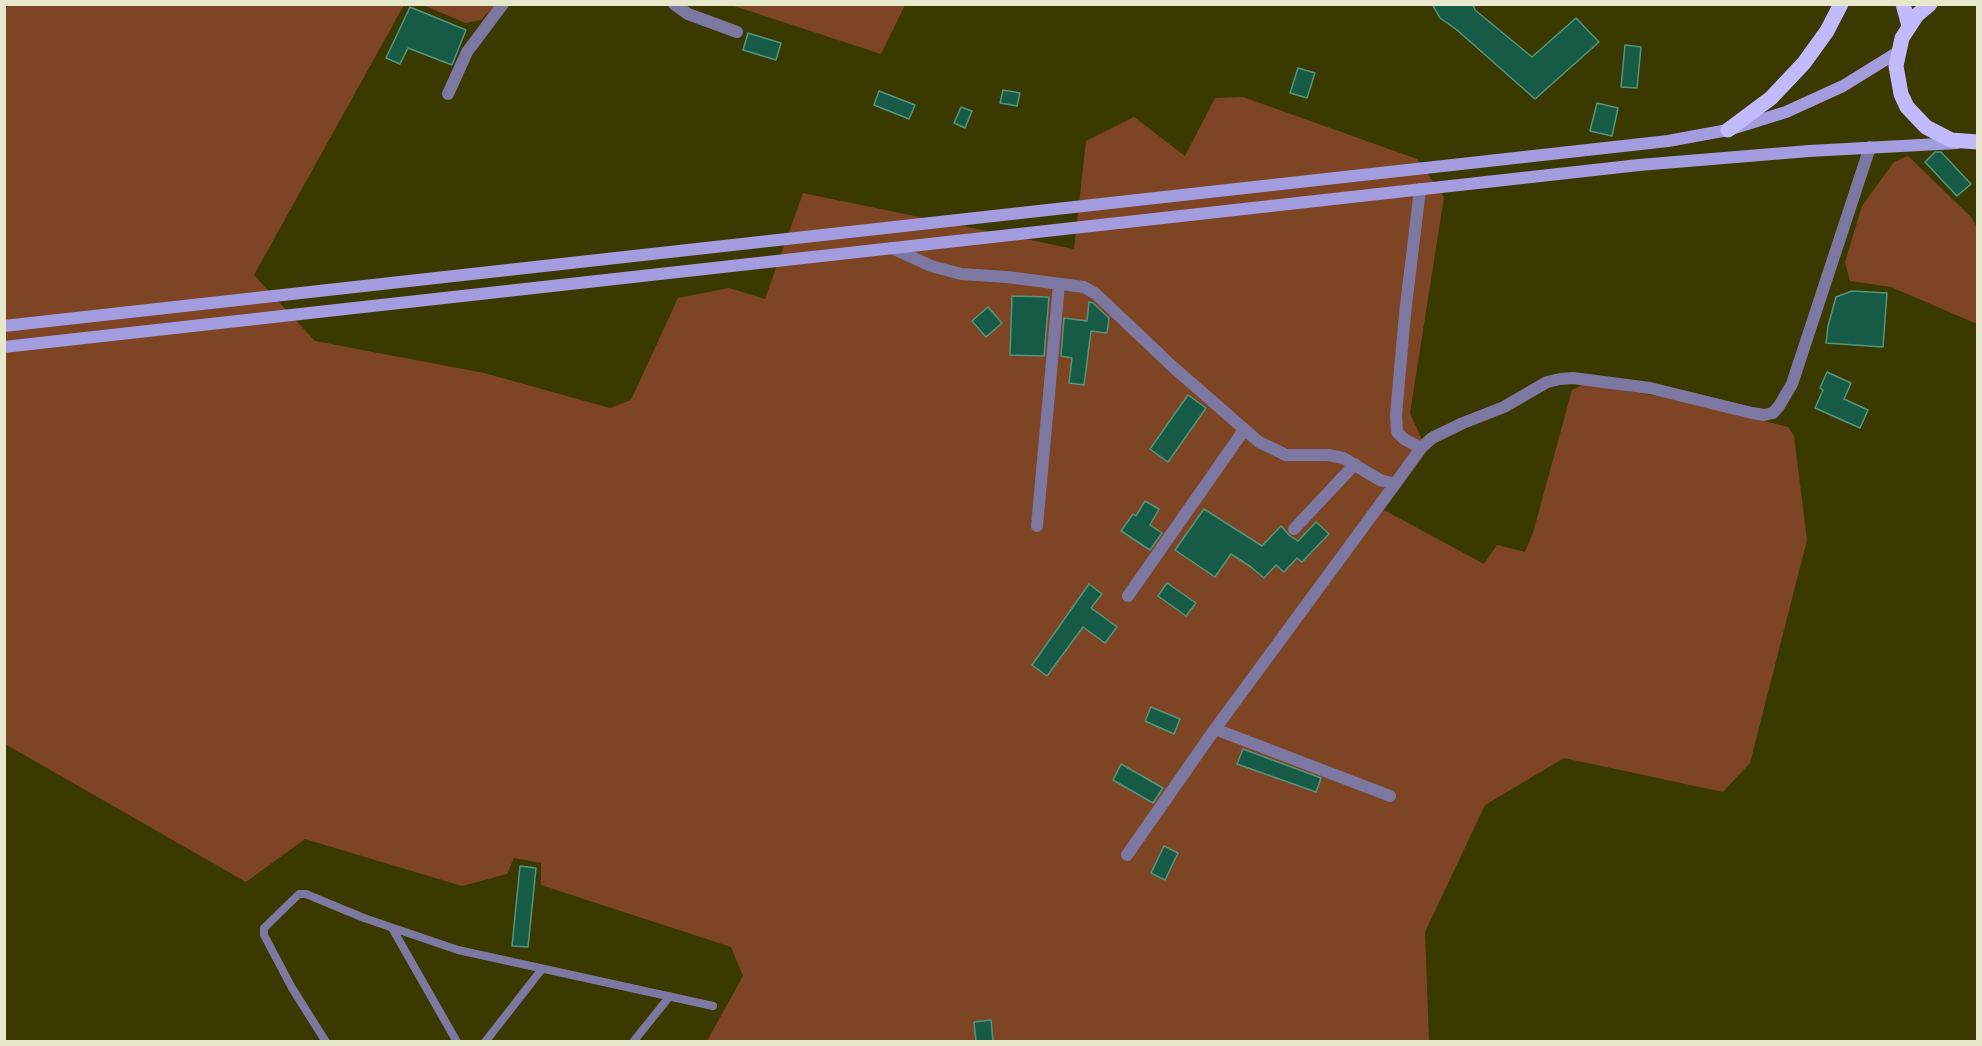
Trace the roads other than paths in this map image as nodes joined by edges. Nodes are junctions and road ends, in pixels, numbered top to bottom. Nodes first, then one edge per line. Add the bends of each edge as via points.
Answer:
1 (503, 4) edge
2 (674, 4) edge
3 (1841, 4) edge
4 (1903, 4) edge
5 (1930, 4) edge
6 (1908, 26) junction
7 (737, 32) dead end
8 (1898, 52) junction
9 (448, 94) dead end
10 (1728, 130) junction
11 (1977, 142) edge
12 (1870, 147) junction
13 (1420, 189) junction
14 (892, 248) junction
15 (1059, 284) junction
16 (4, 326) edge
17 (4, 347) edge
18 (1244, 430) junction
19 (1421, 448) junction
20 (1355, 464) junction
21 (1395, 483) junction
22 (1037, 526) dead end
23 (1294, 529) dead end
24 (1128, 596) dead end
25 (1215, 729) junction
26 (1390, 796) dead end
27 (1127, 855) dead end
28 (392, 928) junction
29 (542, 969) junction
30 (670, 996) junction
31 (713, 1006) dead end
32 (326, 1041) edge
33 (457, 1041) edge
34 (485, 1041) edge
35 (633, 1041) edge

1 - 9 street via 467,52
2 - 7 street via 688,14
3 - 10 main road via 1804,63 1771,98
4 - 6 main road
5 - 6 main road
6 - 8 main road
8 - 10 main road via 1815,100
8 - 11 main road via 1901,94 1916,118 1938,135
10 - 16 main road via 1620,147
11 - 12 main road
12 - 13 main road via 1639,165
12 - 19 street via 1792,384 1773,413 1752,413 1650,388 1560,379 1445,431
13 - 14 main road
13 - 19 street via 1396,416 1397,432
14 - 15 street via 931,266 961,274
14 - 17 main road
15 - 18 street via 1084,287 1096,294
15 - 22 street
18 - 20 street via 1287,455 1328,455
18 - 24 street
19 - 21 street
20 - 21 street via 1380,480
20 - 23 street
21 - 25 street
25 - 26 street
25 - 27 street
28 - 29 lane via 458,950
28 - 32 lane via 299,894 264,928 282,970
28 - 33 lane
29 - 30 lane
29 - 34 lane
30 - 31 lane
30 - 35 lane

